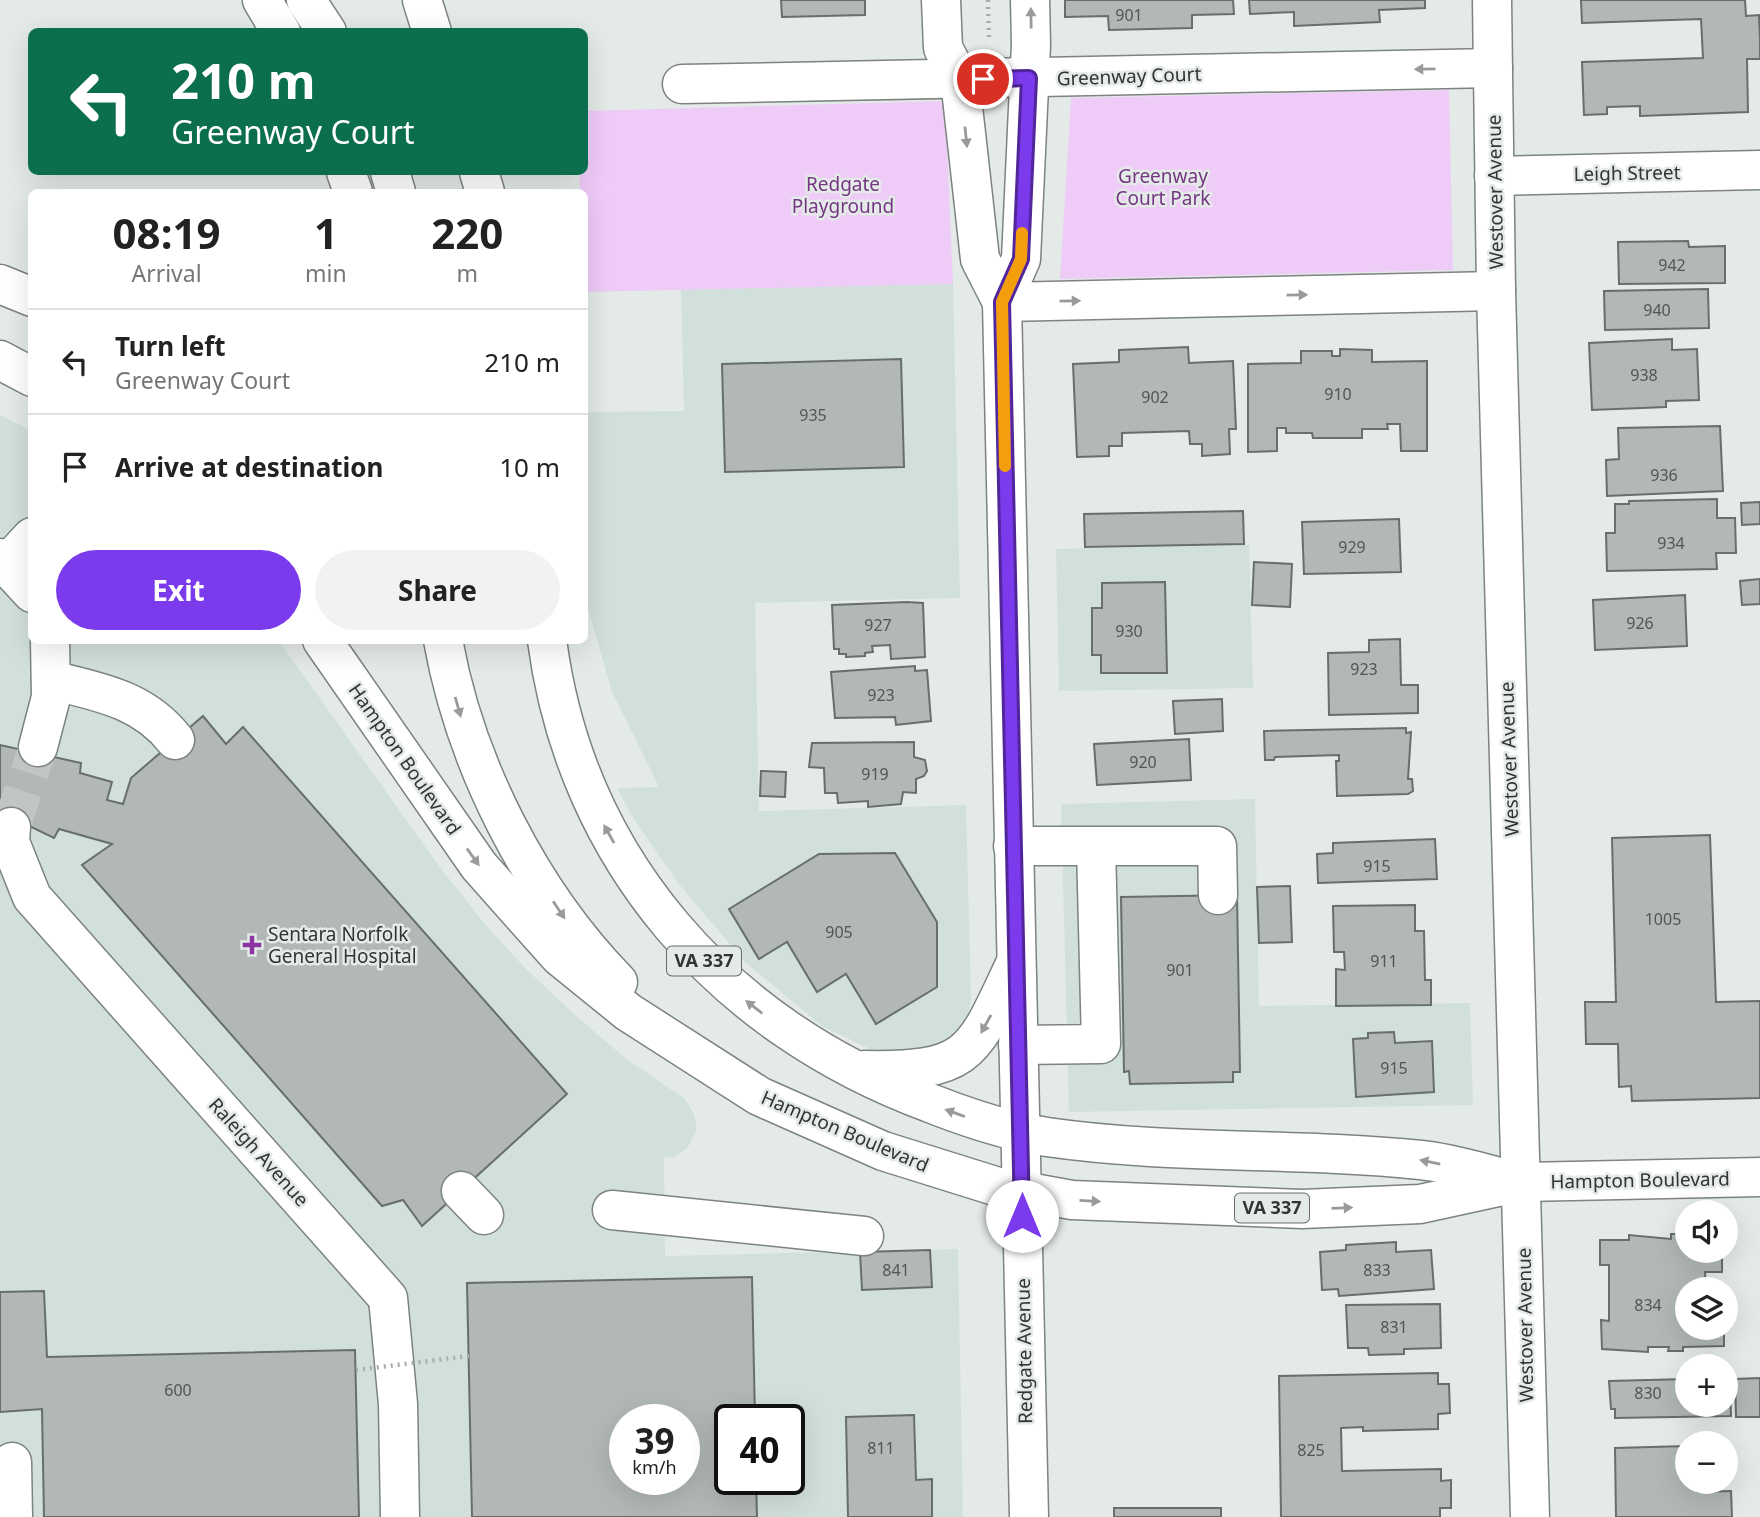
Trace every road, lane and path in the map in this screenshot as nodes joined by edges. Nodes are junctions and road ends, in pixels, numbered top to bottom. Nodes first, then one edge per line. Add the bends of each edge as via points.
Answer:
1 (262, 0) edge
2 (306, 0) edge
3 (404, 0) edge
4 (422, 0) edge
5 (941, 0) edge
6 (988, 0) edge
7 (1030, 0) edge
8 (1492, 0) edge
9 (279, 28) edge
10 (324, 28) edge
11 (420, 28) edge
12 (431, 28) edge
13 (989, 44) dead end
14 (1493, 68) junction
15 (1029, 78) junction
16 (960, 80) junction
17 (682, 84) dead end
18 (1760, 170) edge
19 (1494, 176) junction
20 (0, 284) edge
21 (1496, 290) junction
22 (28, 295) edge
23 (1002, 302) junction
24 (0, 360) edge
25 (28, 375) edge
26 (13, 553) edge
27 (28, 585) edge
28 (50, 644) edge
29 (325, 644) edge
30 (444, 644) edge
31 (547, 644) edge
32 (51, 680) junction
33 (175, 740) dead end
34 (38, 747) tunnel mouth
35 (11, 827) tunnel mouth
36 (1013, 846) junction
37 (1096, 847) junction
38 (1218, 895) dead end
39 (1016, 962) junction
40 (1018, 1045) junction
41 (683, 1048) junction
42 (852, 1070) junction
43 (1020, 1133) junction
44 (1760, 1177) edge
45 (1521, 1182) junction
46 (1023, 1192) junction
47 (612, 1210) dead end
48 (864, 1236) dead end
49 (469, 1356) dead end
50 (356, 1370) dead end
51 (12, 1462) dead end
52 (13, 1517) edge
53 (400, 1517) edge
54 (1028, 1517) edge
55 (1530, 1517) edge

1 - 9 main road
2 - 10 main road
3 - 11 main road
4 - 12 main road
5 - 16 main road, Redgate Avenue via 943,48
6 - 13 path
15 -> 7 main road, Redgate Avenue
8 - 14 main road, Westover Avenue
14 -> 15 main road, Greenway Court
14 - 19 main road, Westover Avenue
15 - 16 main road, Greenway Court
15 - 23 main road, Redgate Avenue via 1021,259
16 - 17 main road, Greenway Court
16 -> 23 main road, Redgate Avenue via 980,259
18 - 19 main road, Leigh Street
19 - 21 main road, Westover Avenue
20 - 22 main road
23 -> 21 main road
21 - 45 main road, Westover Avenue
23 - 36 main road, Redgate Avenue
24 - 25 main road
26 - 27 main road
28 - 32 main road
29 -> 41 main road, Hampton Boulevard / VA 337 via 479,866 533,930 609,998
30 -> 41 main road via 467,737 498,806 533,867 565,918 605,968
42 -> 31 main road, Hampton Boulevard / VA 337 via 788,1033 735,991 688,945 639,883 600,817 574,757
32 - 33 main road via 128,701 163,725
32 - 34 main road
35 - 53 main road, Raleigh Avenue via 10,842 32,897 388,1298 398,1404
36 - 37 main road
36 - 39 main road, Redgate Avenue
37 - 38 main road via 1217,846
37 - 40 main road via 1112,1044
39 - 40 main road, Redgate Avenue
39 -> 42 main road via 985,1027 956,1059 914,1071
40 - 43 main road, Redgate Avenue
41 - 46 main road, Hampton Boulevard / VA 337 via 759,1096 843,1135 925,1167
43 -> 42 main road, Hampton Boulevard / VA 337 via 903,1094
45 -> 43 main road, Hampton Boulevard / VA 337 via 1424,1160 1163,1147
43 - 46 main road, Redgate Avenue
44 - 45 main road, Hampton Boulevard / VA 337
46 -> 45 main road, Hampton Boulevard / VA 337 via 1072,1200 1302,1209 1420,1205
45 - 55 main road, Westover Avenue
46 - 54 main road, Redgate Avenue
47 - 48 main road
49 - 50 path, bridge
51 - 52 main road

